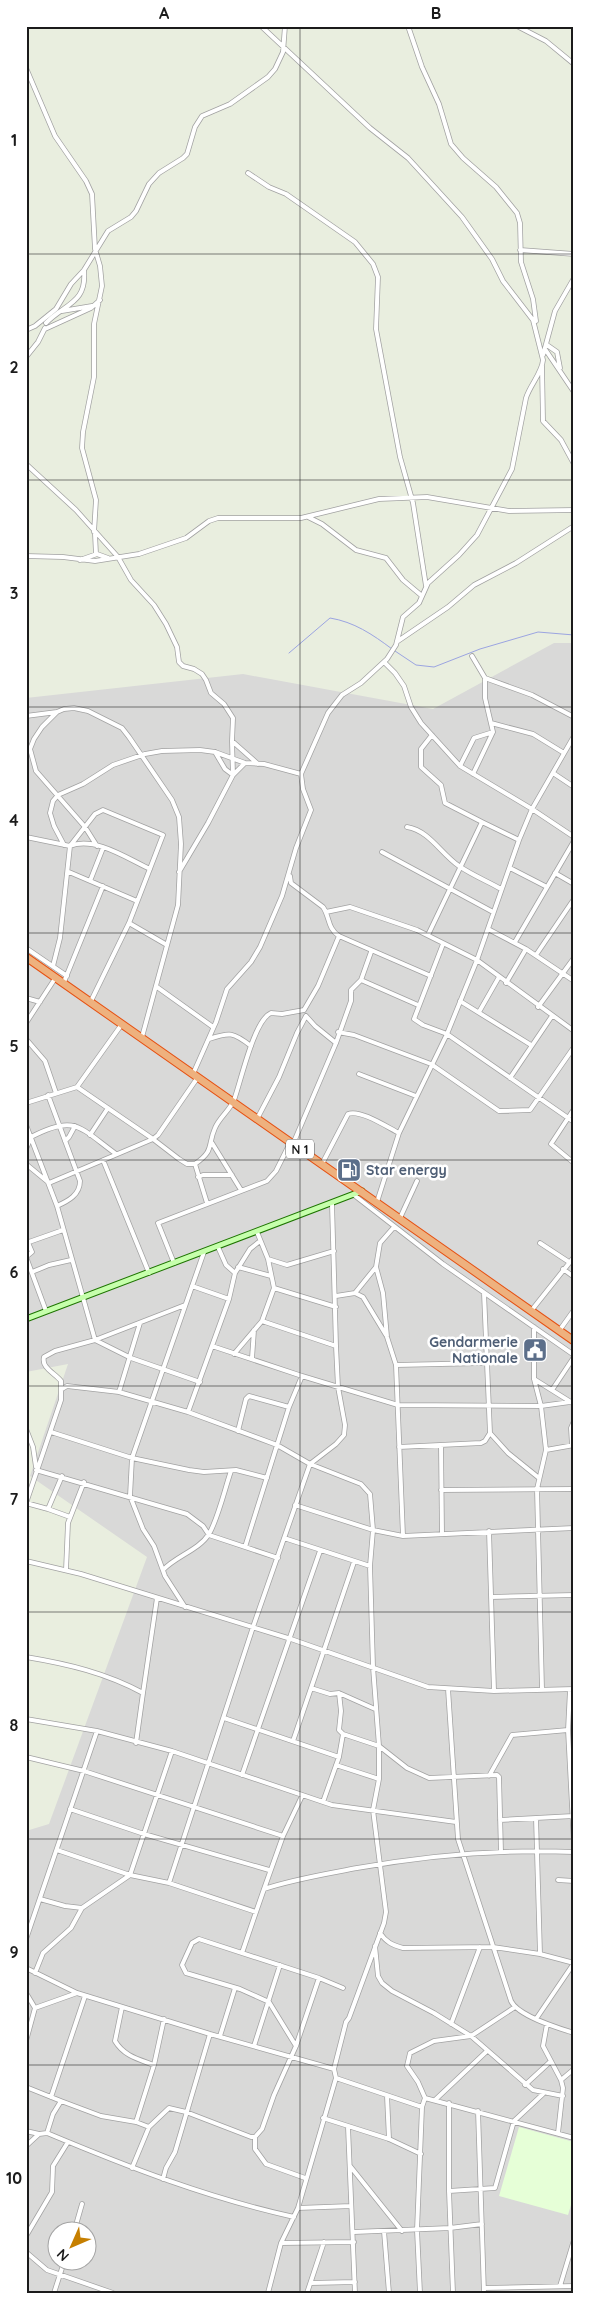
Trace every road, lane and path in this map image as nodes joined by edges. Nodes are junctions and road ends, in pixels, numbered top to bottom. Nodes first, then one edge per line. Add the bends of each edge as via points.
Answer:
1 (261, 26) edge
2 (285, 26) edge
3 (408, 26) edge
4 (516, 26) edge
5 (282, 45) junction
6 (574, 64) edge
7 (26, 68) edge
8 (248, 173) dead end
9 (95, 249) junction
10 (520, 250) junction
11 (574, 254) edge
12 (84, 270) junction
13 (574, 278) edge
14 (100, 299) junction
15 (94, 306) junction
16 (60, 311) junction
17 (46, 320) junction
18 (537, 328) junction
19 (45, 329) junction
20 (26, 330) edge
21 (546, 347) junction
22 (543, 355) junction
23 (26, 357) edge
24 (542, 366) junction
25 (560, 368) junction
26 (574, 392) edge
27 (26, 464) edge
28 (574, 464) edge
29 (410, 498) junction
30 (490, 510) junction
31 (574, 510) edge
32 (308, 516) junction
33 (574, 526) edge
34 (95, 532) junction
35 (96, 554) junction
36 (26, 556) edge
37 (118, 557) junction
38 (110, 559) junction
39 (80, 560) junction
40 (426, 587) junction
41 (422, 596) junction
42 (397, 642) junction
43 (472, 656) dead end
44 (384, 662) junction
45 (485, 678) junction
46 (58, 712) junction
47 (26, 716) edge
48 (574, 717) edge
49 (491, 723) junction
50 (492, 732) junction
51 (432, 735) junction
52 (573, 739) edge
53 (232, 741) junction
54 (215, 752) junction
55 (564, 753) junction
56 (141, 756) junction
57 (231, 758) junction
58 (245, 764) junction
59 (258, 764) junction
60 (460, 766) junction
61 (553, 773) junction
62 (301, 774) junction
63 (473, 774) junction
64 (232, 775) junction
65 (574, 787) edge
66 (58, 796) junction
67 (532, 808) junction
68 (482, 822) junction
69 (85, 827) junction
70 (407, 827) dead end
71 (26, 837) edge
72 (574, 837) edge
73 (518, 840) junction
74 (574, 842) edge
75 (64, 845) junction
76 (70, 846) junction
77 (97, 846) junction
78 (103, 848) junction
79 (382, 852) dead end
80 (461, 867) junction
81 (510, 868) junction
82 (150, 869) junction
83 (69, 872) junction
84 (555, 873) junction
85 (179, 874) junction
86 (290, 874) junction
87 (90, 881) junction
88 (574, 884) edge
89 (103, 886) junction
90 (547, 887) junction
91 (450, 888) junction
92 (501, 889) junction
93 (574, 900) edge
94 (137, 901) junction
95 (326, 912) junction
96 (493, 912) junction
97 (128, 923) junction
98 (488, 929) junction
99 (428, 935) junction
100 (339, 936) junction
101 (514, 942) junction
102 (443, 944) junction
103 (167, 945) junction
104 (26, 948) edge
105 (526, 949) junction
106 (371, 952) junction
107 (536, 955) junction
108 (26, 957) edge
109 (574, 958) edge
110 (477, 960) junction
111 (53, 966) junction
112 (563, 973) junction
113 (431, 976) junction
114 (56, 977) junction
115 (499, 978) junction
116 (65, 979) junction
117 (361, 980) junction
118 (574, 981) edge
119 (506, 982) junction
120 (157, 987) junction
121 (26, 998) edge
122 (91, 1001) junction
123 (460, 1001) junction
124 (40, 1002) junction
125 (418, 1005) junction
126 (538, 1006) junction
127 (304, 1010) junction
128 (479, 1012) junction
129 (306, 1016) junction
130 (552, 1016) junction
131 (26, 1023) edge
132 (122, 1024) junction
133 (214, 1027) junction
134 (574, 1031) edge
135 (338, 1032) junction
136 (447, 1034) junction
137 (142, 1037) junction
138 (26, 1039) edge
139 (208, 1039) junction
140 (336, 1043) junction
141 (531, 1045) junction
142 (251, 1046) junction
143 (574, 1047) edge
144 (431, 1064) junction
145 (360, 1074) dead end
146 (196, 1076) junction
147 (510, 1078) junction
148 (77, 1087) junction
149 (56, 1093) junction
150 (48, 1095) junction
151 (416, 1096) junction
152 (539, 1098) junction
153 (233, 1102) junction
154 (26, 1103) edge
155 (108, 1108) junction
156 (574, 1109) edge
157 (568, 1118) junction
158 (257, 1119) junction
159 (574, 1122) edge
160 (58, 1125) junction
161 (75, 1126) junction
162 (27, 1129) edge
163 (399, 1134) junction
164 (90, 1135) junction
165 (31, 1137) junction
166 (153, 1139) junction
167 (65, 1141) junction
168 (212, 1143) junction
169 (291, 1143) junction
170 (26, 1149) edge
171 (116, 1154) junction
172 (103, 1160) junction
173 (574, 1163) edge
174 (26, 1164) edge
175 (195, 1164) junction
176 (322, 1164) junction
177 (77, 1170) junction
178 (232, 1175) junction
179 (198, 1177) junction
180 (417, 1181) dead end
181 (49, 1183) junction
182 (242, 1190) junction
183 (362, 1191) junction
184 (354, 1194) junction
185 (207, 1202) junction
186 (377, 1202) junction
187 (332, 1204) junction
188 (57, 1206) junction
189 (400, 1218) junction
190 (394, 1227) junction
191 (63, 1230) junction
192 (257, 1232) junction
193 (27, 1240) edge
194 (260, 1241) junction
195 (540, 1243) dead end
196 (218, 1247) junction
197 (334, 1251) junction
198 (204, 1252) junction
199 (26, 1257) edge
200 (574, 1257) edge
201 (268, 1259) junction
202 (71, 1260) junction
203 (569, 1262) junction
204 (174, 1263) junction
205 (238, 1266) junction
206 (376, 1267) junction
207 (563, 1269) junction
208 (32, 1272) junction
209 (235, 1272) junction
210 (149, 1273) junction
211 (271, 1276) junction
212 (574, 1277) edge
213 (192, 1286) junction
214 (274, 1288) junction
215 (355, 1293) junction
216 (484, 1293) junction
217 (336, 1296) junction
218 (83, 1297) junction
219 (229, 1299) junction
220 (185, 1305) junction
221 (336, 1307) junction
222 (574, 1310) edge
223 (46, 1311) junction
224 (530, 1311) junction
225 (26, 1318) edge
226 (262, 1321) junction
227 (140, 1322) junction
228 (534, 1327) junction
229 (254, 1330) junction
230 (559, 1331) junction
231 (387, 1338) junction
232 (94, 1340) junction
233 (574, 1341) edge
234 (212, 1346) junction
235 (336, 1346) junction
236 (234, 1354) junction
237 (574, 1356) edge
238 (131, 1358) junction
239 (252, 1358) junction
240 (486, 1362) junction
241 (396, 1366) junction
242 (163, 1368) junction
243 (302, 1376) junction
244 (534, 1379) junction
245 (200, 1382) junction
246 (338, 1387) junction
247 (62, 1389) junction
248 (552, 1390) junction
249 (119, 1392) junction
250 (152, 1401) junction
251 (572, 1403) edge
252 (488, 1404) junction
253 (398, 1405) junction
254 (541, 1406) junction
255 (289, 1407) junction
256 (188, 1412) junction
257 (574, 1421) edge
258 (26, 1429) edge
259 (238, 1431) junction
260 (51, 1432) junction
261 (490, 1433) junction
262 (277, 1445) junction
263 (573, 1445) edge
264 (440, 1446) junction
265 (399, 1447) junction
266 (546, 1450) junction
267 (132, 1458) junction
268 (310, 1464) junction
269 (36, 1470) junction
270 (231, 1471) junction
271 (62, 1476) junction
272 (267, 1478) junction
273 (539, 1478) junction
274 (84, 1482) junction
275 (537, 1489) junction
276 (574, 1489) edge
277 (441, 1490) junction
278 (130, 1496) junction
279 (26, 1503) edge
280 (295, 1505) junction
281 (48, 1509) junction
282 (70, 1517) junction
283 (574, 1528) edge
284 (538, 1529) junction
285 (372, 1530) junction
286 (489, 1531) junction
287 (442, 1534) junction
288 (209, 1535) junction
289 (403, 1536) junction
290 (284, 1538) junction
291 (245, 1546) junction
292 (320, 1551) junction
293 (278, 1558) junction
294 (26, 1561) edge
295 (354, 1562) junction
296 (370, 1566) junction
297 (66, 1570) junction
298 (163, 1570) junction
299 (539, 1595) junction
300 (574, 1595) edge
301 (491, 1597) junction
302 (158, 1598) junction
303 (185, 1607) junction
304 (253, 1628) junction
305 (291, 1639) junction
306 (323, 1651) junction
307 (26, 1657) edge
308 (373, 1667) junction
309 (311, 1688) junction
310 (448, 1689) junction
311 (572, 1689) edge
312 (542, 1690) junction
313 (494, 1691) junction
314 (143, 1693) junction
315 (339, 1693) junction
316 (375, 1709) junction
317 (224, 1718) junction
318 (26, 1719) edge
319 (258, 1730) junction
320 (568, 1730) junction
321 (98, 1731) junction
322 (343, 1734) junction
323 (294, 1742) junction
324 (136, 1743) junction
325 (379, 1746) junction
326 (172, 1751) junction
327 (26, 1757) edge
328 (339, 1757) junction
329 (209, 1764) junction
330 (336, 1765) junction
331 (84, 1771) junction
332 (242, 1775) junction
333 (489, 1776) junction
334 (453, 1777) junction
335 (379, 1779) junction
336 (157, 1795) junction
337 (302, 1796) junction
338 (323, 1802) junction
339 (195, 1806) junction
340 (70, 1809) junction
341 (373, 1810) junction
342 (573, 1816) edge
343 (536, 1818) junction
344 (500, 1820) junction
345 (456, 1822) junction
346 (144, 1834) junction
347 (283, 1836) junction
348 (574, 1844) edge
349 (182, 1845) junction
350 (57, 1850) junction
351 (536, 1851) junction
352 (501, 1852) junction
353 (574, 1852) edge
354 (462, 1854) junction
355 (380, 1864) junction
356 (269, 1870) junction
357 (130, 1875) junction
358 (558, 1880) dead end
359 (574, 1882) edge
360 (169, 1883) junction
361 (264, 1890) junction
362 (40, 1899) junction
363 (82, 1908) junction
364 (256, 1912) junction
365 (380, 1933) junction
366 (26, 1940) edge
367 (375, 1944) junction
368 (480, 1947) junction
369 (493, 1947) junction
370 (242, 1953) junction
371 (540, 1954) junction
372 (574, 1963) edge
373 (280, 1965) junction
374 (26, 1968) edge
375 (35, 1972) junction
376 (318, 1978) junction
377 (235, 1988) junction
378 (343, 1988) dead end
379 (26, 1993) edge
380 (77, 1994) junction
381 (85, 1996) junction
382 (269, 2002) junction
383 (122, 2007) junction
384 (515, 2007) junction
385 (35, 2008) junction
386 (536, 2019) junction
387 (164, 2020) junction
388 (451, 2024) junction
389 (547, 2024) junction
390 (574, 2033) edge
391 (210, 2034) junction
392 (220, 2036) junction
393 (471, 2036) junction
394 (26, 2041) edge
395 (254, 2046) junction
396 (296, 2046) junction
397 (487, 2051) junction
398 (291, 2057) junction
399 (551, 2061) junction
400 (154, 2065) junction
401 (334, 2069) junction
402 (574, 2069) edge
403 (336, 2078) junction
404 (561, 2080) junction
405 (525, 2085) junction
406 (26, 2087) edge
407 (543, 2094) junction
408 (387, 2096) junction
409 (563, 2096) junction
410 (51, 2097) junction
411 (425, 2098) junction
412 (435, 2100) junction
413 (61, 2101) junction
414 (449, 2103) junction
415 (422, 2107) junction
416 (478, 2111) junction
417 (186, 2112) junction
418 (323, 2118) junction
419 (514, 2121) junction
420 (136, 2122) junction
421 (149, 2127) junction
422 (348, 2128) junction
423 (26, 2131) edge
424 (47, 2133) junction
425 (558, 2133) junction
426 (39, 2134) junction
427 (255, 2137) junction
428 (389, 2138) junction
429 (574, 2138) edge
430 (68, 2142) junction
431 (26, 2146) edge
432 (421, 2154) junction
433 (350, 2166) junction
434 (132, 2168) junction
435 (305, 2178) junction
436 (163, 2179) junction
437 (480, 2189) junction
438 (449, 2191) junction
439 (82, 2204) dead end
440 (351, 2206) junction
441 (298, 2208) junction
442 (294, 2217) junction
443 (77, 2222) edge
444 (482, 2224) junction
445 (450, 2228) junction
446 (402, 2230) junction
447 (417, 2230) junction
448 (354, 2232) junction
449 (384, 2232) junction
450 (26, 2236) edge
451 (574, 2240) edge
452 (324, 2242) junction
453 (354, 2242) junction
454 (281, 2243) junction
455 (26, 2252) edge
456 (61, 2272) edge
457 (60, 2275) junction
458 (310, 2282) junction
459 (355, 2282) junction
460 (560, 2286) junction
461 (566, 2286) junction
462 (574, 2286) edge
463 (484, 2290) edge
464 (99, 2291) edge
465 (54, 2293) edge
466 (114, 2293) edge
467 (268, 2293) edge
468 (307, 2293) edge
469 (355, 2293) edge
470 (389, 2293) edge
471 (420, 2293) edge
472 (453, 2293) edge
473 (566, 2293) edge

1 - 5 street
2 - 5 street
3 - 10 street via 451,144 496,187 517,213
4 - 6 street via 546,41
5 - 9 street via 280,60 268,77 230,104 202,116 187,154 159,173 149,184 131,217 108,231
5 - 18 street via 370,128 408,158 448,200 487,251 503,281
7 - 9 street via 55,136 90,189
8 - 29 street via 286,194 355,242 377,271 376,329
9 - 12 street
9 - 14 street via 102,276
10 - 11 street
10 - 18 street
12 - 16 street via 82,292
12 - 17 street
13 - 21 street via 555,312
14 - 15 street
14 - 34 street via 94,324 93,383 82,439 84,460 96,500
15 - 16 street
15 - 19 street
16 - 17 street
17 - 19 street
17 - 20 street
18 - 22 street
19 - 23 street
21 - 22 street
21 - 25 street
21 - 25 street via 558,352
22 - 24 street
24 - 28 street via 543,421 561,440
24 - 30 street via 526,398 512,469
25 - 26 street
27 - 34 street
29 - 30 street via 439,498
29 - 32 street via 379,499
29 - 40 street
30 - 31 street
30 - 40 street via 469,545
32 - 37 street via 218,518 186,538 139,554
32 - 41 street via 356,550 386,558 402,580
33 - 42 street via 516,564 474,585
34 - 35 street
34 - 37 street
35 - 38 street
35 - 39 street
36 - 39 street
37 - 38 street
37 - 53 street via 131,580 166,624 177,647 179,662 202,674 211,693 224,704 234,721
38 - 39 street
40 - 41 street
41 - 42 street via 403,618
42 - 44 street
43 - 45 street
44 - 51 street via 395,672 411,707
44 - 62 street via 335,702
45 - 48 street via 532,695
45 - 49 street via 485,698
46 - 47 street
46 - 56 street via 74,708 88,711 122,728
46 - 66 street via 42,727 30,749 36,770
49 - 50 street
49 - 55 street via 533,734
50 - 60 street via 474,738
50 - 63 street
51 - 60 street
51 - 68 street via 421,749 421,767 441,785 445,803
52 - 55 street
53 - 57 street
53 - 59 street
54 - 56 street via 162,751
54 - 57 street
54 - 64 street
55 - 61 street
56 - 66 street via 113,765
56 - 85 street via 168,794 179,817
57 - 58 street
57 - 64 street
58 - 59 street
58 - 64 street
59 - 62 street
60 - 63 street
61 - 65 street
61 - 67 street
62 - 86 street via 311,810
63 - 67 street
64 - 85 street
66 - 69 street
66 - 75 street via 50,813
67 - 72 street
67 - 73 street
68 - 73 street
68 - 80 street
69 - 76 street
69 - 77 street
69 - 82 street via 95,814 103,810 161,832 162,839
70 - 80 street via 425,833
71 - 75 street
73 - 81 street
74 - 84 street
75 - 76 street
76 - 77 street
76 - 83 street
77 - 78 street
78 - 82 street
78 - 87 street
79 - 91 street
80 - 91 street
80 - 92 street
81 - 90 street
81 - 92 street
82 - 94 street
83 - 87 street
83 - 111 street
84 - 88 street
84 - 90 street
85 - 103 street via 178,905
86 - 95 street via 292,883
86 - 133 street via 260,947 227,990
87 - 89 street
89 - 94 street
89 - 116 street
90 - 101 street
91 - 96 street
91 - 99 street
92 - 96 street
93 - 107 street
94 - 97 street
95 - 99 street via 350,907
95 - 100 street via 328,924
96 - 98 street
97 - 103 street
97 - 122 street
98 - 101 street
98 - 110 street
99 - 102 street
100 - 106 street
100 - 127 street
101 - 105 street
102 - 110 street
102 - 113 street
103 - 120 street
104 - 111 street
105 - 107 street
105 - 119 street
106 - 113 street
106 - 117 street
107 - 112 street
108 - 114 highway, N 1
109 - 112 street
110 - 115 street
110 - 123 street
111 - 116 street
112 - 118 street
112 - 126 street
113 - 125 street
114 - 116 highway, N 1
114 - 124 street
115 - 119 street
115 - 128 street
116 - 122 highway, N 1
117 - 125 street
117 - 135 street via 351,990 351,1001
119 - 126 street
120 - 133 street
120 - 137 street
121 - 124 street
122 - 132 highway, N 1
123 - 128 street
123 - 136 street
124 - 131 street
125 - 136 street via 415,1020
126 - 130 street
127 - 129 street
127 - 142 street via 267,1015
128 - 141 street
129 - 140 street
129 - 158 street
130 - 134 street
130 - 141 street
132 - 137 highway, N 1
132 - 148 street
133 - 139 street
135 - 140 street
135 - 144 street
136 - 144 street
136 - 147 street
137 - 146 highway, N 1
138 - 149 street via 45,1061
139 - 142 street via 236,1034
139 - 146 street
140 - 169 street
141 - 147 street
142 - 153 street
143 - 152 street
144 - 151 street
144 - 152 street via 499,1111 530,1110
145 - 151 street
146 - 153 highway, N 1
146 - 166 street
147 - 152 street
148 - 149 street
148 - 155 street
149 - 150 street
150 - 154 street
150 - 160 street
151 - 163 street
152 - 157 street
153 - 158 highway, N 1
153 - 168 street via 216,1126
155 - 164 street
155 - 166 street
156 - 157 street
157 - 159 street
157 - 173 street via 551,1144
158 - 169 highway, N 1
160 - 161 street
160 - 165 street
160 - 167 street
161 - 164 street
161 - 167 street
162 - 165 street
163 - 176 street via 352,1112
163 - 186 street
164 - 171 street
165 - 170 street
165 - 181 street
166 - 171 street
166 - 175 street via 187,1164
167 - 177 street
168 - 175 street via 206,1155
168 - 178 street
169 - 176 highway, N 1
169 - 182 street via 270,1178
171 - 172 street
172 - 177 street
172 - 210 street
174 - 181 street
175 - 179 street
176 - 183 highway, N 1
177 - 181 street
177 - 188 street via 80,1187 70,1200
178 - 179 street
178 - 182 street
179 - 185 street
180 - 189 street
181 - 188 street
182 - 185 street
183 - 184 street
183 - 186 highway, N 1
184 - 187 street
184 - 190 street
185 - 204 street via 158,1223
186 - 189 highway, N 1
187 - 192 street
187 - 197 street
188 - 191 street
189 - 224 highway, N 1
190 - 206 street via 380,1242
190 - 216 street
191 - 193 street
191 - 202 street
192 - 194 street
192 - 196 street
193 - 199 street via 32,1252
194 - 201 street
194 - 205 street
195 - 203 street
196 - 198 street
196 - 209 street via 226,1265
197 - 201 street via 287,1265
197 - 217 street
198 - 204 street
198 - 213 street
199 - 208 street
200 - 203 street
201 - 211 street
202 - 208 street
202 - 218 street
203 - 207 street
204 - 210 street
205 - 209 street
205 - 211 street
206 - 215 street
206 - 231 street via 383,1293
207 - 212 street
207 - 224 street
208 - 223 street
209 - 219 street
210 - 218 street
211 - 214 street
213 - 219 street
213 - 220 street
214 - 221 street
214 - 226 street
215 - 217 street
215 - 231 street via 363,1297
216 - 228 street
216 - 240 street
217 - 221 street
218 - 223 street
218 - 232 street
219 - 234 street
220 - 227 street
220 - 242 street
221 - 235 street
222 - 230 street
223 - 225 street
224 - 230 highway, N 1
226 - 229 street
226 - 235 street
227 - 232 street
227 - 238 street
228 - 237 street
228 - 244 street
229 - 236 street
229 - 239 street
230 - 233 highway, N 1
231 - 241 street
232 - 238 street
232 - 247 street via 44,1357 45,1366 60,1380
234 - 236 street
234 - 245 street
235 - 246 street
236 - 239 street
237 - 248 street
238 - 242 street
238 - 249 street
239 - 243 street
240 - 241 street
240 - 252 street
241 - 253 street
242 - 245 street
242 - 250 street
243 - 246 street
243 - 255 street
244 - 248 street
244 - 254 street
245 - 256 street
246 - 253 street
246 - 268 street via 344,1434
247 - 249 street via 67,1386
247 - 260 street
248 - 251 street
249 - 250 street
250 - 256 street
250 - 267 street
251 - 254 street
252 - 253 street
252 - 254 street
252 - 261 street
253 - 265 street
254 - 266 street
255 - 259 street via 249,1396
255 - 262 street
256 - 259 street
257 - 263 street via 571,1428
258 - 269 street via 33,1447
259 - 262 street
260 - 267 street
260 - 269 street
261 - 264 street via 481,1443
261 - 273 street via 508,1453
262 - 268 street
262 - 272 street
263 - 266 street
264 - 265 street
264 - 277 street
265 - 289 street
266 - 273 street
267 - 270 street via 204,1472
267 - 278 street
268 - 280 street
268 - 285 street via 361,1484 367,1490 371,1498
269 - 271 street
269 - 279 street
270 - 272 street
270 - 288 street
271 - 274 street
271 - 281 street
272 - 291 street
273 - 275 street
274 - 278 street
274 - 282 street
275 - 276 street
275 - 277 street
275 - 284 street
277 - 287 street
278 - 288 street via 186,1514 203,1526
278 - 298 street
279 - 281 street
280 - 285 street
280 - 290 street
281 - 282 street
282 - 297 street
283 - 284 street
284 - 286 street
284 - 299 street
285 - 289 street
285 - 296 street
286 - 287 street
286 - 301 street
287 - 289 street
288 - 291 street
288 - 298 street
290 - 292 street
290 - 293 street
291 - 293 street
292 - 295 street
292 - 305 street
293 - 304 street
294 - 297 street
295 - 296 street
295 - 306 street
296 - 308 street
297 - 302 street
298 - 303 street
299 - 300 street
299 - 301 street
299 - 312 street
301 - 313 street
302 - 303 street
302 - 314 street
303 - 304 street
304 - 305 street
304 - 317 street
305 - 306 street
305 - 319 street
306 - 308 street
306 - 309 street
307 - 314 street via 105,1674
308 - 310 street via 410,1682
308 - 316 street
309 - 315 street via 330,1694
309 - 323 street
310 - 313 street
310 - 334 street
311 - 312 street
311 - 320 street
312 - 313 street
314 - 324 street
315 - 316 street
315 - 322 street via 339,1730
316 - 325 street
317 - 319 street
317 - 329 street
318 - 321 street
319 - 323 street
319 - 332 street
320 - 333 street via 512,1735
320 - 342 street
321 - 324 street
321 - 331 street
322 - 325 street
322 - 328 street
323 - 328 street
324 - 326 street
325 - 334 street via 423,1777
325 - 335 street
326 - 329 street
326 - 336 street
327 - 331 street
328 - 330 street
329 - 332 street
329 - 339 street
330 - 335 street
330 - 338 street
331 - 336 street
331 - 340 street
332 - 337 street
333 - 334 street
333 - 344 street via 497,1775 501,1782
334 - 345 street
335 - 341 street
336 - 339 street
336 - 346 street
337 - 338 street
337 - 347 street
338 - 341 street
339 - 347 street
339 - 349 street
340 - 346 street
340 - 350 street
341 - 345 street
341 - 355 street
342 - 343 street
342 - 348 street
343 - 344 street
343 - 351 street
344 - 352 street
345 - 354 street
346 - 349 street
346 - 357 street
347 - 356 street
349 - 356 street
349 - 360 street
350 - 357 street
350 - 362 street
351 - 352 street
351 - 353 street
351 - 371 street
352 - 354 street
354 - 355 street
354 - 369 street
355 - 361 street via 320,1874
355 - 365 street via 386,1912
356 - 361 street
357 - 360 street
357 - 363 street
358 - 359 street
360 - 364 street
361 - 364 street
362 - 363 street
362 - 366 street
363 - 375 street via 71,1928 43,1953
364 - 370 street
365 - 367 street
365 - 368 street via 385,1941 403,1948
367 - 388 street via 377,1971 382,1983 392,1992
367 - 401 street via 346,2022
368 - 369 street
368 - 388 street
369 - 371 street
369 - 384 street
370 - 373 street
370 - 377 street via 199,1939 192,1943 182,1965 186,1973
371 - 372 street
372 - 386 street
373 - 376 street
373 - 382 street
374 - 375 street
375 - 380 street
376 - 378 street
376 - 396 street
377 - 382 street
377 - 392 street
379 - 385 street
380 - 381 street
380 - 385 street
381 - 383 street
381 - 410 street
382 - 395 street
382 - 396 street
383 - 387 street
383 - 400 street via 115,2041 130,2056
384 - 386 street
384 - 393 street
385 - 394 street
386 - 389 street
387 - 391 street
387 - 400 street
388 - 393 street
389 - 390 street
389 - 399 street via 543,2042
391 - 392 street
391 - 417 street
392 - 395 street
393 - 397 street
393 - 411 street via 434,2042 410,2053 407,2066
395 - 398 street
396 - 398 street
397 - 405 street
397 - 412 street
398 - 401 street
398 - 427 street via 262,2129
399 - 404 street
399 - 405 street
400 - 420 street
401 - 403 street
402 - 404 street
403 - 408 street
403 - 418 street
404 - 409 street
405 - 407 street
406 - 410 street
407 - 409 street
407 - 419 street
408 - 415 street
408 - 428 street
409 - 425 street
410 - 413 street
411 - 412 street
411 - 415 street
412 - 414 street
413 - 420 street via 101,2116
413 - 424 street
414 - 416 street
414 - 438 street
415 - 432 street
416 - 419 street
416 - 437 street
417 - 421 street via 169,2108
417 - 427 street
417 - 436 street via 175,2152
418 - 422 street
418 - 435 street
419 - 425 street
419 - 437 street via 497,2186
420 - 421 street
421 - 434 street
422 - 428 street
422 - 433 street
423 - 426 street
424 - 426 street
424 - 430 street
425 - 429 street
426 - 431 street
427 - 435 street via 255,2149 266,2164
428 - 432 street
430 - 434 street
430 - 450 street via 53,2166 52,2192
432 - 447 street
433 - 440 street
433 - 446 street
434 - 436 street
435 - 441 street
436 - 442 street via 237,2204
437 - 438 street
437 - 444 street
438 - 445 street
439 - 443 street
440 - 441 street
440 - 448 street
441 - 442 street
442 - 454 street
444 - 445 street
444 - 463 street
445 - 447 street
445 - 472 street
446 - 447 street
446 - 449 street
447 - 471 street
448 - 449 street
448 - 453 street
449 - 470 street
451 - 460 street
452 - 453 street
452 - 454 street
452 - 458 street
453 - 459 street
454 - 467 street
455 - 457 street via 48,2270
456 - 457 street
457 - 464 street
457 - 465 street
458 - 459 street
458 - 468 street
459 - 469 street
460 - 461 street
460 - 463 street
461 - 462 street
461 - 473 street
464 - 466 street

